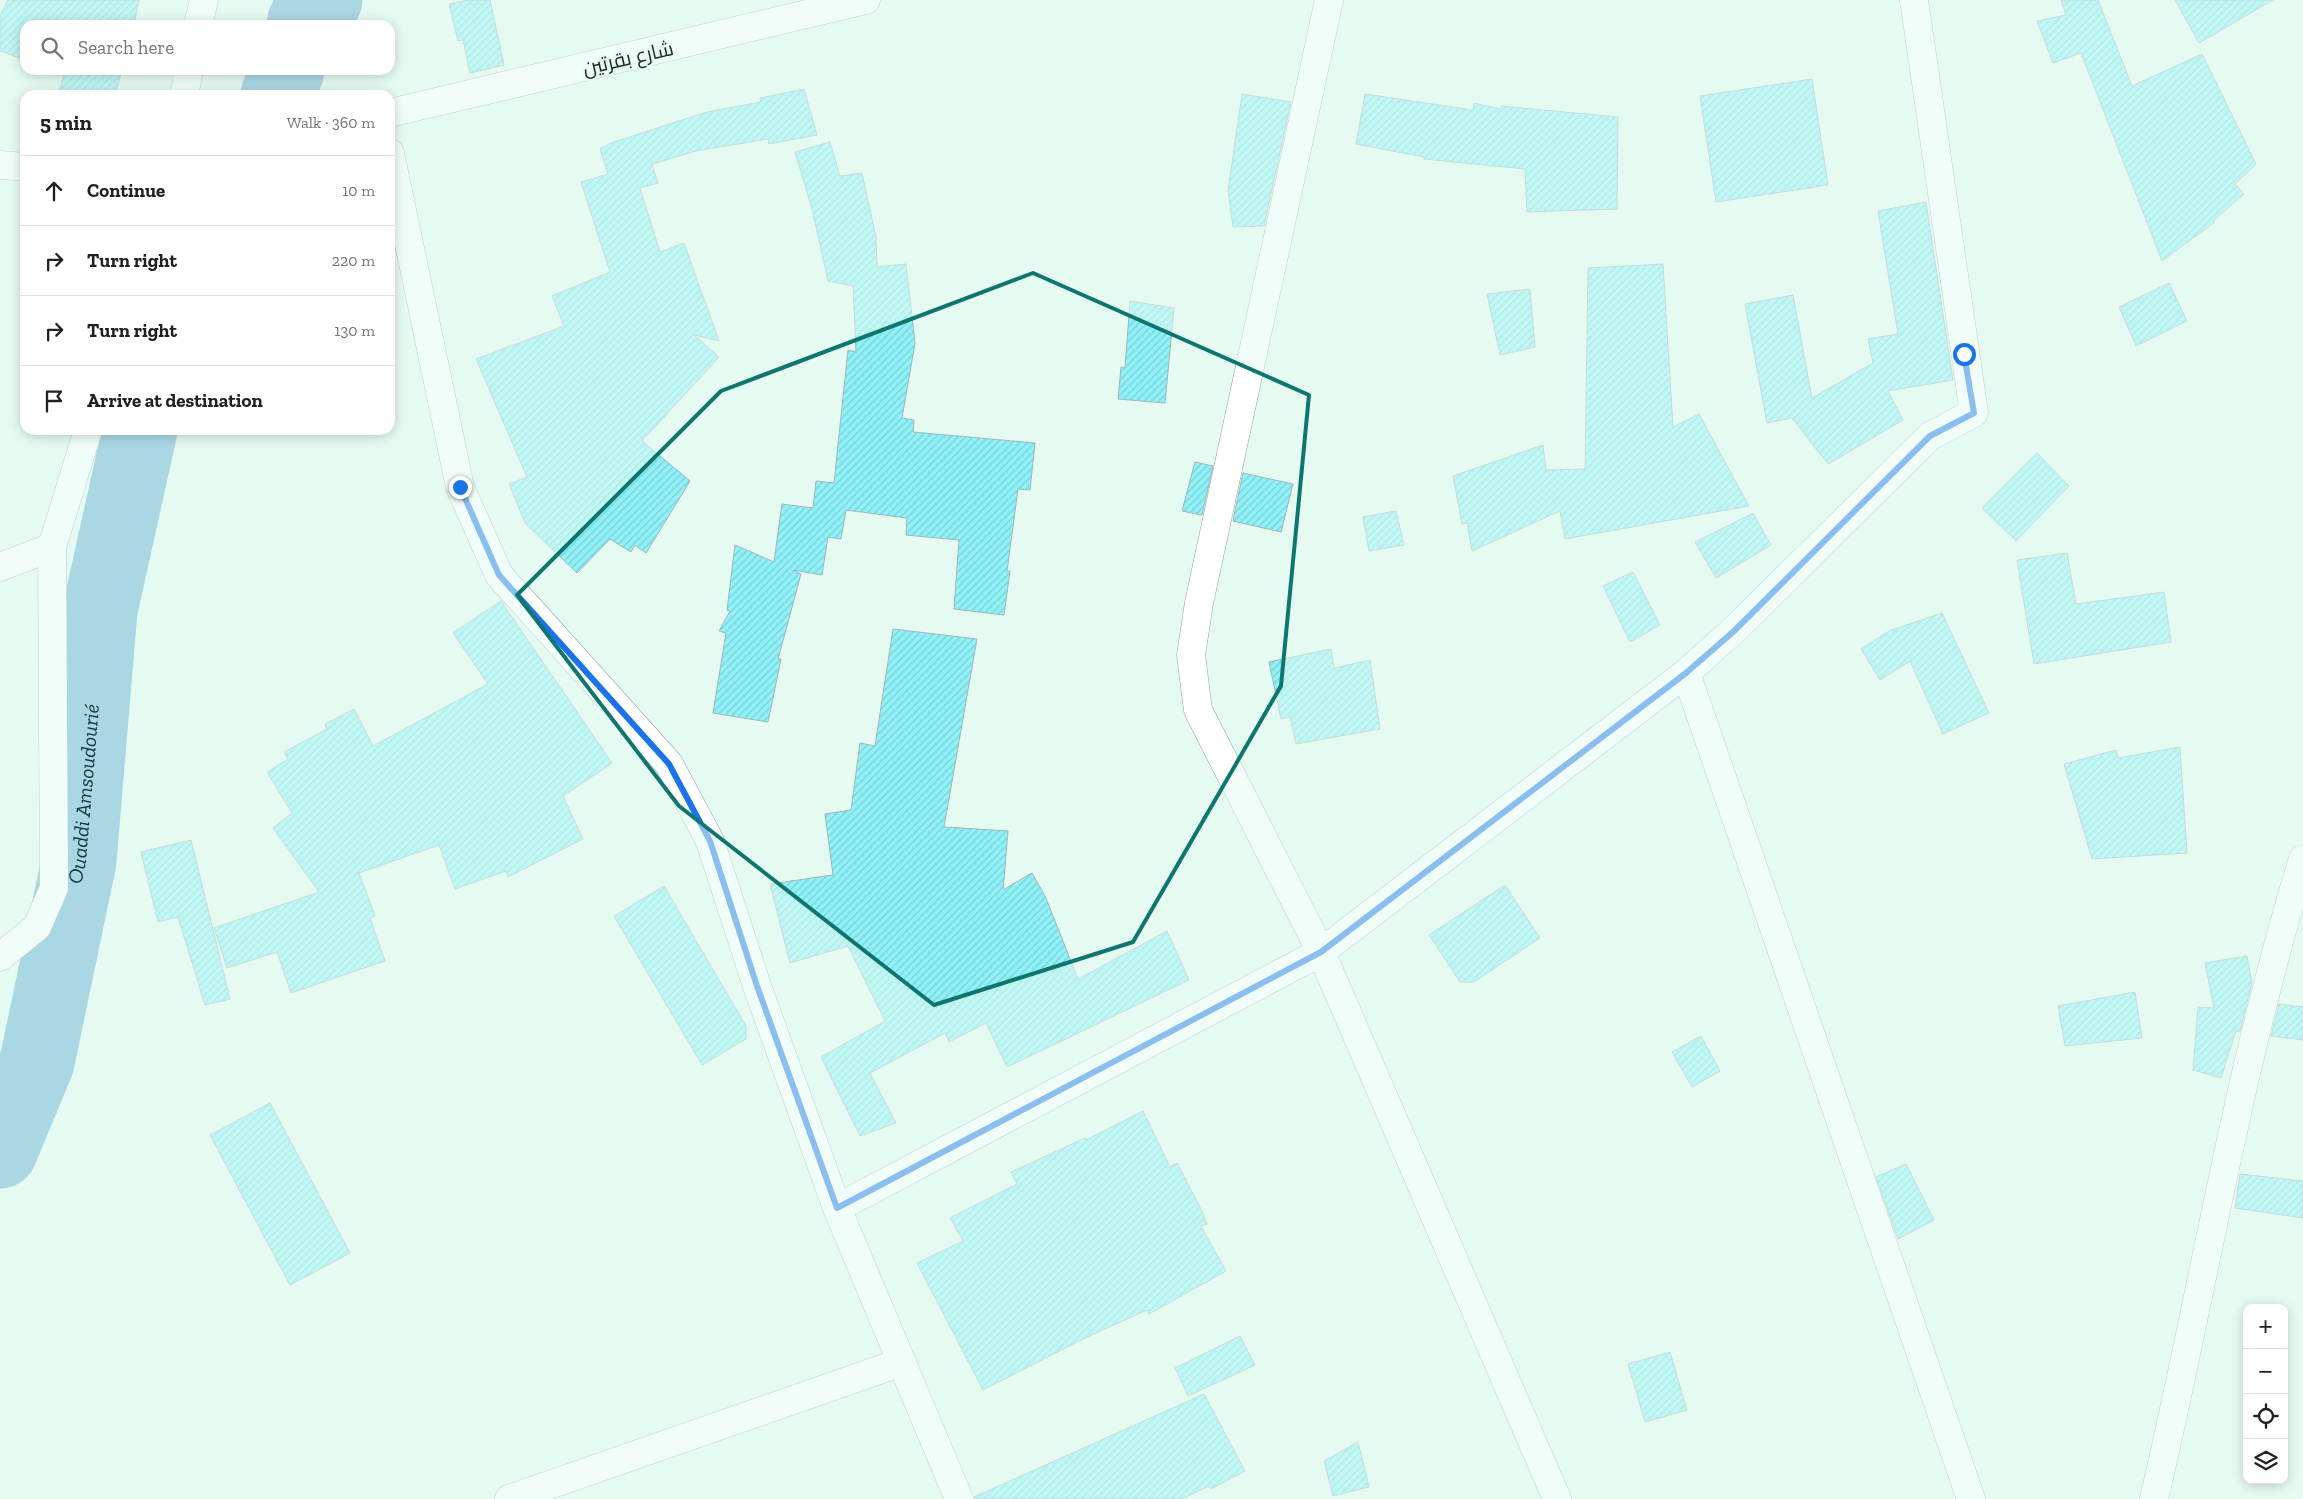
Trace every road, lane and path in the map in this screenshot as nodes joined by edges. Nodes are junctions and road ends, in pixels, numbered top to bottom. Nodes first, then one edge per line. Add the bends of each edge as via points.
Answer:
1 (204, 0) edge
2 (866, 0) edge
3 (1330, 0) edge
4 (1914, 0) edge
5 (199, 20) edge
6 (188, 75) edge
7 (185, 90) edge
8 (395, 112) edge
9 (0, 165) edge
10 (20, 167) edge
11 (395, 178) edge
12 (86, 435) edge
13 (52, 547) junction
14 (0, 567) edge
15 (1686, 673) junction
16 (2303, 859) edge
17 (1321, 952) junction
18 (0, 957) edge
19 (837, 1208) junction
20 (902, 1362) junction
21 (509, 1499) edge
22 (959, 1499) edge
23 (1557, 1499) edge
24 (1971, 1499) edge
25 (2154, 1499) edge

1 - 5 street
2 - 8 street, شارع بقرتين
3 - 17 street via 1201,593 1192,655 1198,710
4 - 15 street via 1974,413 1930,436 1734,631
6 - 7 street
9 - 10 street
11 - 19 street via 460,487 499,575 669,764 710,841 757,986
12 - 13 street
13 - 14 street
13 - 18 street via 54,888 37,927
15 - 17 street
15 - 24 street
16 - 25 street via 2279,936 2243,1086
17 - 19 street
17 - 23 street
19 - 20 street
20 - 21 street
20 - 22 street

